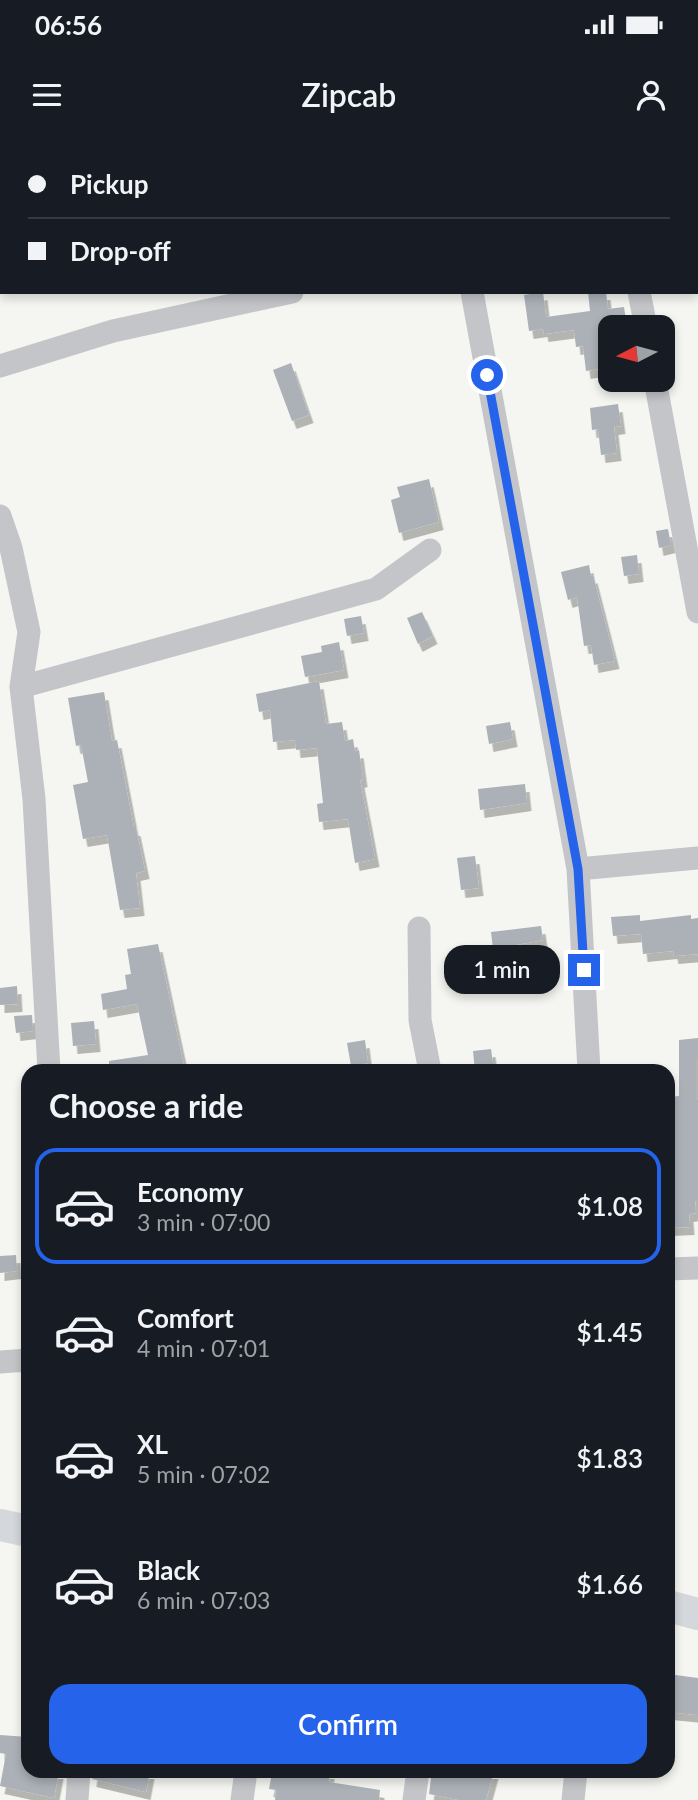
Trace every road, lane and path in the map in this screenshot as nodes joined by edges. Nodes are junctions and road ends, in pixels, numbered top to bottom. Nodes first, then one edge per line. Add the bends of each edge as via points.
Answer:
1 (283, 294) edge
2 (472, 294) edge
3 (639, 294) edge
4 (644, 315) edge
5 (0, 366) edge
6 (657, 392) edge
7 (0, 516) edge
8 (430, 550) dead end
9 (698, 612) edge
10 (21, 687) junction
11 (698, 858) edge
12 (578, 869) junction
13 (419, 928) dead end
14 (48, 1064) edge
15 (429, 1064) edge
16 (589, 1064) edge
17 (698, 1268) edge
18 (675, 1269) edge
19 (21, 1361) edge
20 (0, 1363) edge
21 (0, 1525) edge
22 (21, 1530) edge
23 (675, 1608) edge
24 (698, 1614) edge
25 (79, 1778) edge
26 (245, 1778) edge
27 (417, 1778) edge
28 (575, 1778) edge
29 (77, 1800) edge
30 (242, 1800) edge
31 (414, 1800) edge
32 (573, 1800) edge

1 - 5 street via 113,331
2 - 12 street
3 - 4 street
6 - 9 street
7 - 10 street via 29,632
8 - 10 street via 376,589
10 - 14 street via 34,799
11 - 12 street
12 - 16 street
13 - 15 street via 421,1020
17 - 18 street
19 - 20 street
21 - 22 street
23 - 24 street
25 - 29 street
26 - 30 street
27 - 31 street
28 - 32 street

